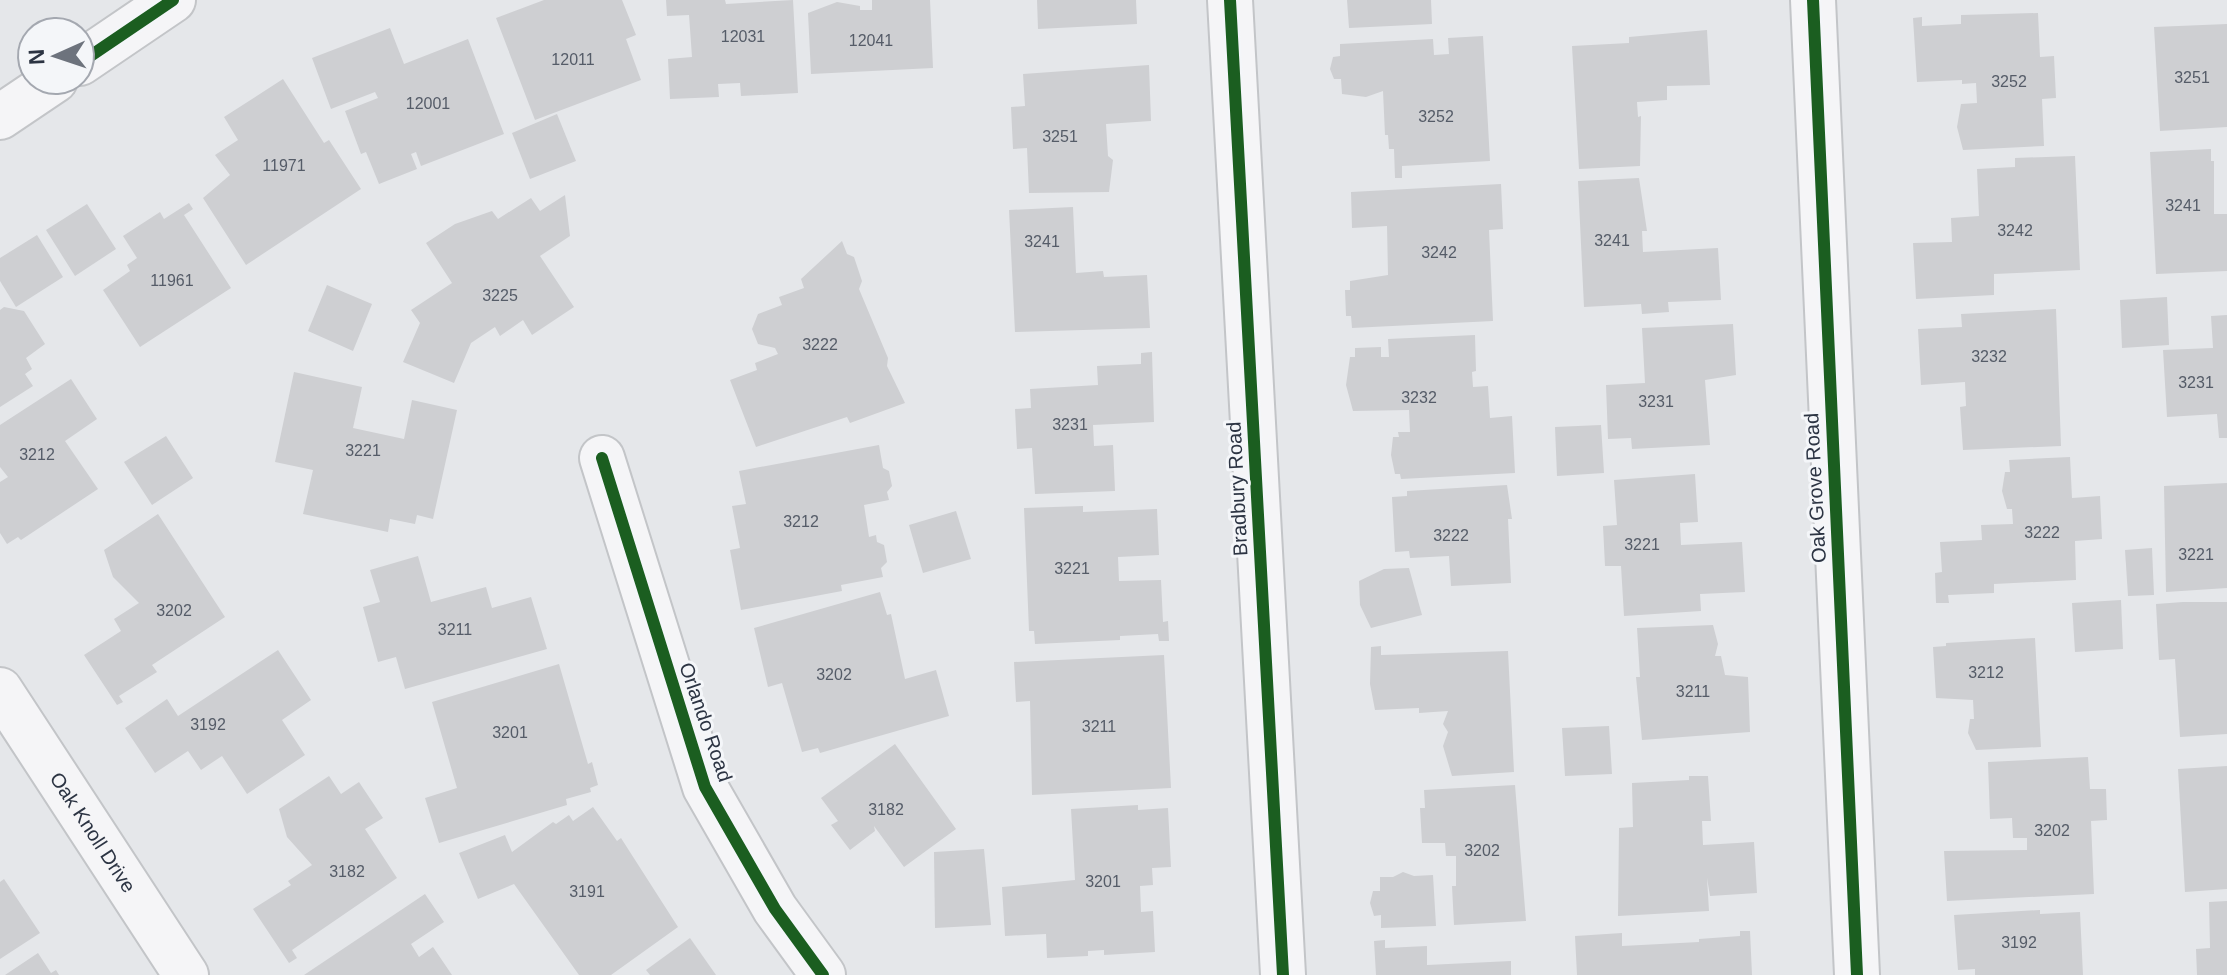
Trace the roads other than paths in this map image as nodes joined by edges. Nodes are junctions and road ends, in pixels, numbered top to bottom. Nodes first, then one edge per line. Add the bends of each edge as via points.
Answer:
1 (173, 0) edge
2 (1230, 0) edge
3 (1813, 0) edge
4 (96, 52) edge
5 (31, 96) edge
6 (0, 117) edge
7 (602, 458) dead end
8 (0, 690) edge
9 (186, 975) edge
10 (823, 975) edge
11 (1283, 975) edge
12 (1857, 975) edge

1 - 4 street
2 - 11 street, Bradbury Road
3 - 12 street, Oak Grove Road
5 - 6 street
7 - 10 street, Orlando Road via 705,787 775,909
8 - 9 street, Oak Knoll Drive

